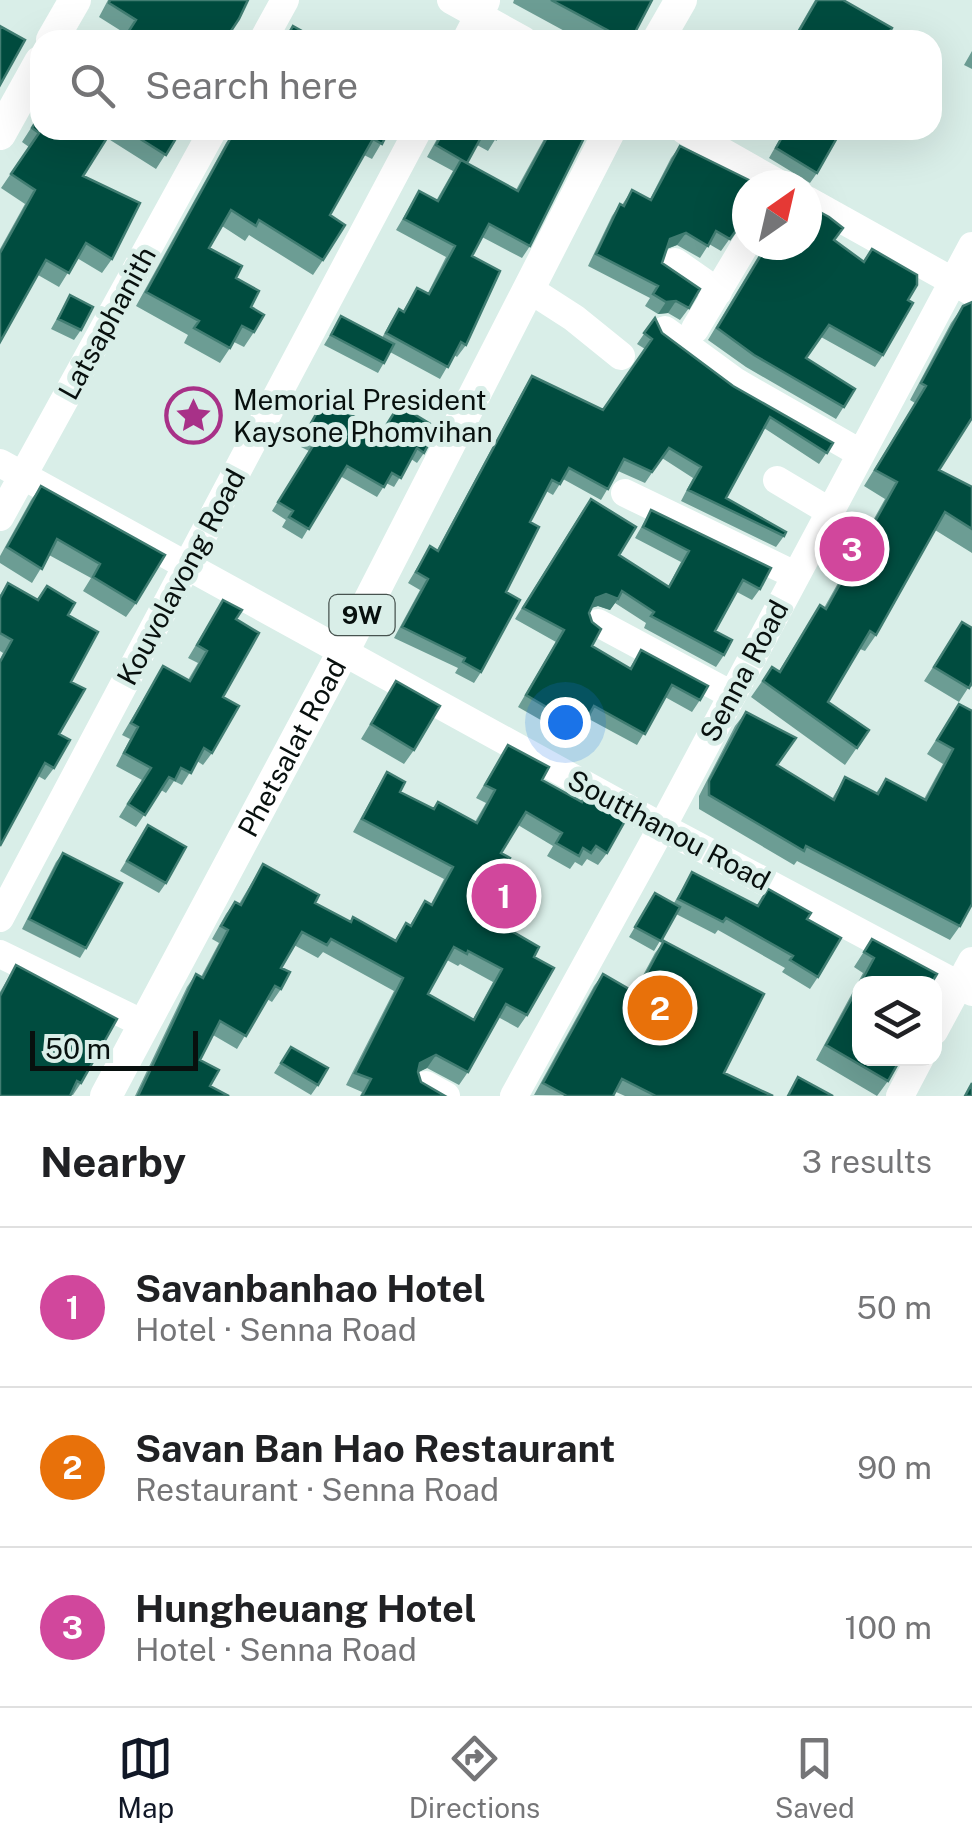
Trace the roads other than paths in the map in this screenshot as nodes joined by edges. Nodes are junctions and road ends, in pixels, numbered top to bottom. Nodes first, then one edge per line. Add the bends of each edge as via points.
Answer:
1 (75, 0) edge
2 (285, 0) edge
3 (451, 0) edge
4 (680, 0) edge
5 (477, 18) edge
6 (58, 30) edge
7 (268, 30) edge
8 (503, 30) edge
9 (664, 30) edge
10 (30, 80) edge
11 (0, 134) edge
12 (208, 140) edge
13 (413, 140) edge
14 (605, 140) edge
15 (701, 140) edge
16 (754, 170) edge
17 (822, 208) edge
18 (972, 246) edge
19 (737, 260) edge
20 (675, 262) dead end
21 (962, 287) edge
22 (528, 289) junction
23 (718, 292) junction
24 (695, 329) dead end
25 (665, 330) edge
26 (621, 356) dead end
27 (860, 453) junction
28 (11, 470) edge
29 (778, 480) dead end
30 (624, 494) dead end
31 (830, 510) junction
32 (0, 517) edge
33 (188, 564) junction
34 (795, 575) junction
35 (598, 623) edge
36 (343, 652) junction
37 (732, 695) junction
38 (662, 827) junction
39 (0, 918) edge
40 (0, 954) edge
41 (968, 979) edge
42 (942, 1019) edge
43 (144, 1024) junction
44 (916, 1066) edge
45 (106, 1096) edge
46 (514, 1096) edge
47 (900, 1096) edge

1 - 6 main road
2 - 7 street
3 - 5 street
4 - 9 main road
5 - 8 street
10 - 11 main road
12 - 28 street, Latsaphanith
13 - 33 street, Kouvolavong Road
14 - 22 main road, Phetsalat Road / 9W
15 - 16 street
17 - 21 street
18 - 21 street, Senna Road
19 - 23 street
20 - 23 street
21 - 27 street, Senna Road
22 - 26 street
22 - 36 main road, Phetsalat Road / 9W
23 - 24 street
25 - 27 street via 736,382
27 - 31 street, Senna Road
28 - 32 street, Latsaphanith
28 - 33 street, Soutthanou Road
29 - 31 street
30 - 34 street
31 - 34 street, Senna Road
33 - 36 street, Soutthanou Road
33 - 39 street, Kouvolavong Road
34 - 37 street, Senna Road
35 - 37 street
36 - 38 street, Soutthanou Road
36 - 43 main road, Phetsalat Road / 9W
37 - 38 street, Senna Road
38 - 41 street, Soutthanou Road
38 - 46 street, Senna Road
40 - 43 street
41 - 42 street
43 - 45 main road, Phetsalat Road / 9W
44 - 47 street

